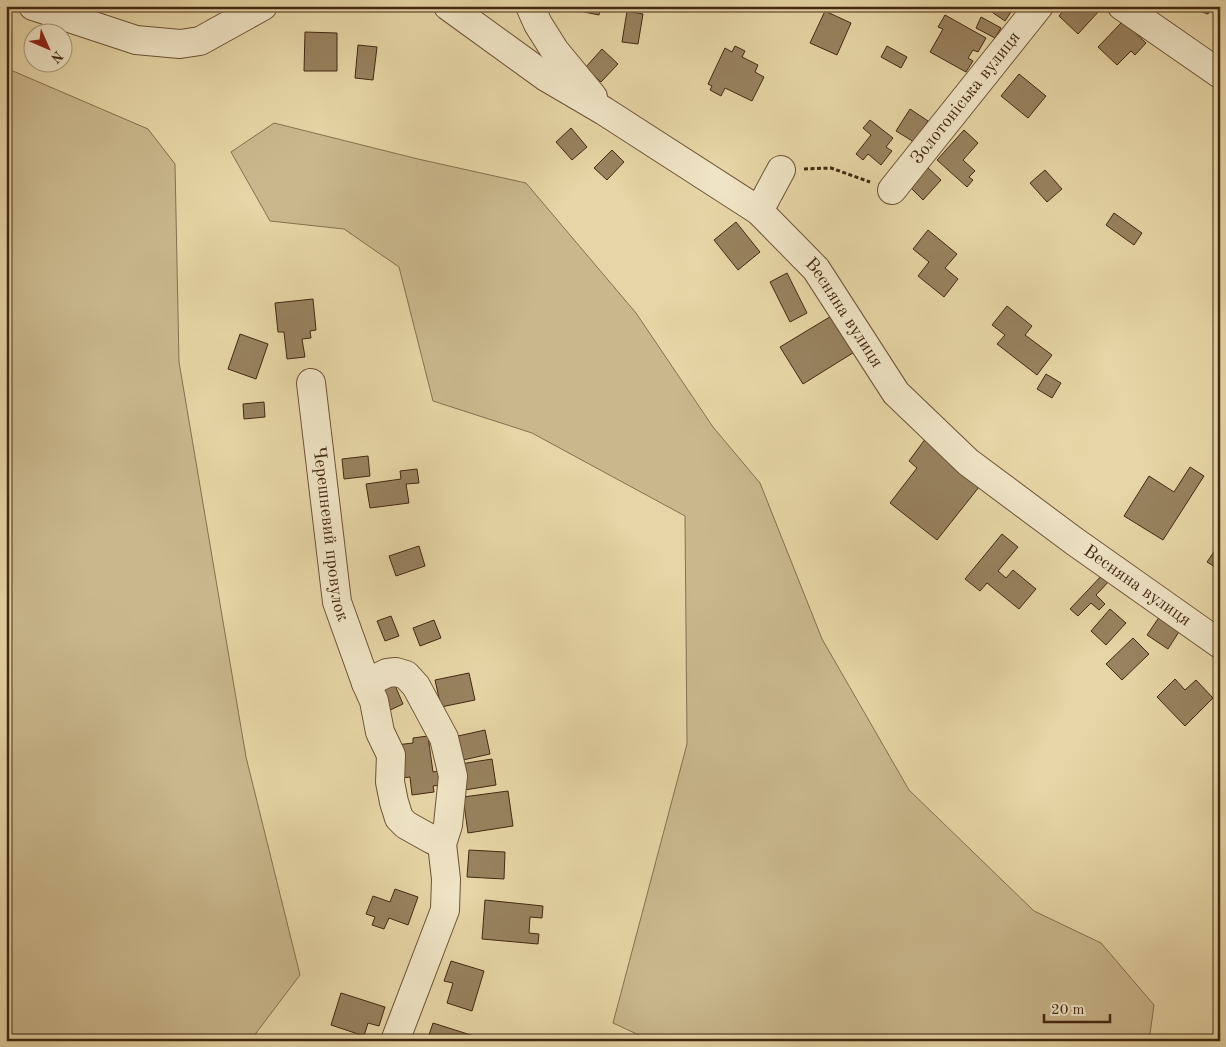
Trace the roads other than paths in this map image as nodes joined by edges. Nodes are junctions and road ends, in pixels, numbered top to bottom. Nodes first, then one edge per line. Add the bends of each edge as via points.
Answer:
1 (33, 6) edge
2 (263, 6) edge
3 (448, 6) edge
4 (530, 6) edge
5 (1039, 6) edge
6 (1122, 6) edge
7 (1220, 74) edge
8 (604, 111) junction
9 (781, 170) road end
10 (892, 190) road end
11 (759, 211) junction
12 (311, 383) dead end
13 (1220, 644) edge
14 (366, 683) junction
15 (442, 844) junction
16 (395, 1041) edge

1 - 2 street via 136,40 180,44 200,41
3 - 8 street, Весняна вулиця via 546,77
4 - 8 street via 555,51
5 - 10 street, Золотоніська вулиця
6 - 7 street
8 - 11 street, Весняна вулиця
9 - 11 street
11 - 13 street, Весняна вулиця via 816,269 896,393 968,462
12 - 14 street, Черешневий провулок via 337,602
14 - 15 street, Черешневий провулок via 380,732 391,755 390,782 400,818 406,825
14 - 15 street via 387,673 406,675 416,686 444,738 453,776 448,825
15 - 16 street via 445,910

